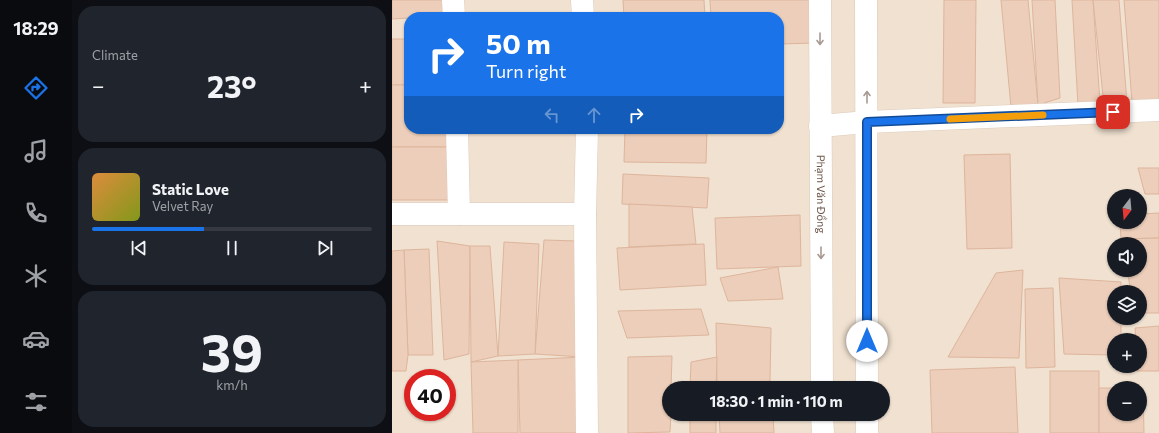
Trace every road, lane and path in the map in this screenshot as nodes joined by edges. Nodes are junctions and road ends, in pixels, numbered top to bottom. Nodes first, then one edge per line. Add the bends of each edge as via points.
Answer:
1 (454, 0) edge
2 (582, 0) edge
3 (820, 0) edge
4 (866, 0) edge
5 (454, 12) edge
6 (583, 12) edge
7 (1159, 110) edge
8 (867, 122) junction
9 (820, 126) junction
10 (457, 134) edge
11 (587, 134) edge
12 (392, 214) edge
13 (459, 214) junction
14 (585, 214) junction
15 (822, 381) edge
16 (867, 381) edge
17 (822, 421) edge
18 (867, 421) edge
19 (587, 433) edge
20 (822, 433) edge
21 (867, 433) edge

1 - 5 street
2 - 6 street
3 -> 9 street, Phạm Văn Đồng
8 -> 4 street
7 - 8 street
8 - 9 street
8 - 16 street
9 -> 15 street, Phạm Văn Đồng
10 - 13 street
11 - 14 street
12 - 13 street
13 - 14 street
14 - 19 street
17 - 20 street
18 - 21 street

